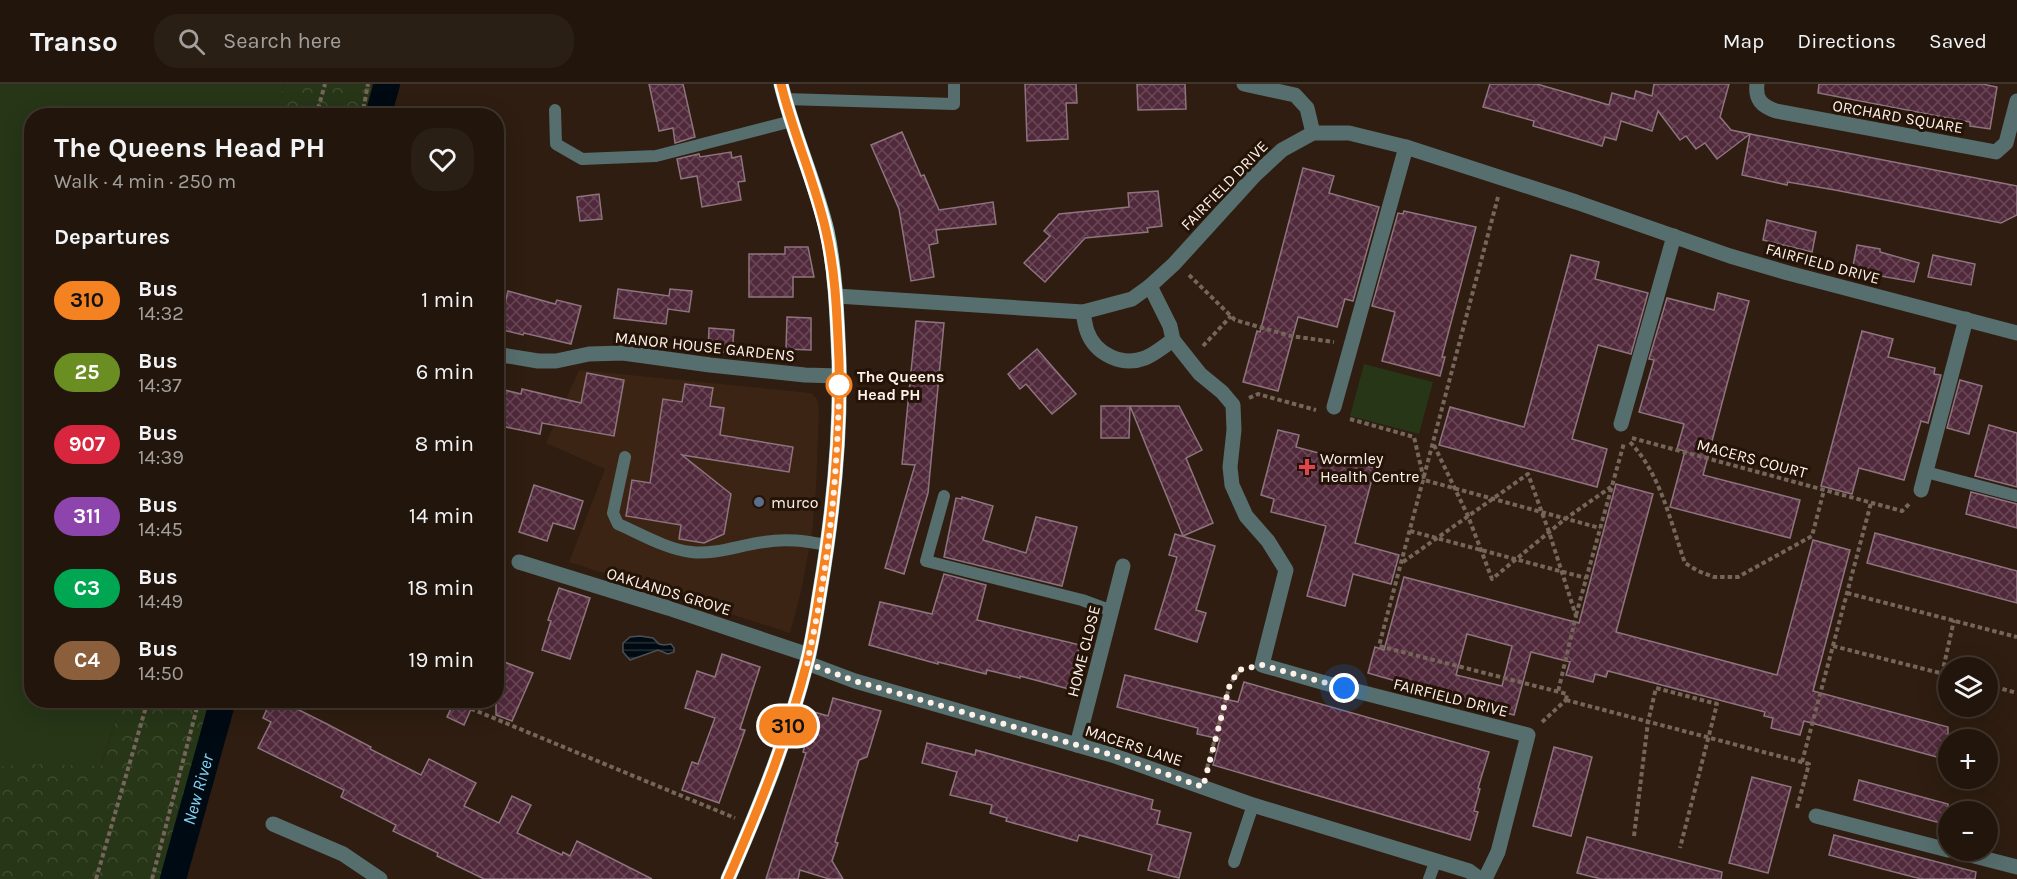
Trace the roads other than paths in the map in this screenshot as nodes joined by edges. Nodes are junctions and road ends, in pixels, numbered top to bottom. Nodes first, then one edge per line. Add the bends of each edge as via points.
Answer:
1 (954, 84) edge
2 (1244, 84) edge
3 (1758, 84) edge
4 (783, 91) edge
5 (2017, 101) edge
6 (555, 110) dead end
7 (792, 121) junction
8 (1313, 133) junction
9 (1406, 147) junction
10 (1674, 236) junction
11 (1150, 286) junction
12 (837, 296) junction
13 (1083, 312) junction
14 (1965, 318) junction
15 (2017, 333) edge
16 (1173, 340) junction
17 (504, 355) edge
18 (839, 376) junction
19 (1334, 407) dead end
20 (1623, 430) road end
21 (625, 457) dead end
22 (1926, 472) junction
23 (1921, 490) road end
24 (944, 496) dead end
25 (2017, 496) edge
26 (827, 544) junction
27 (519, 562) dead end
28 (1123, 566) dead end
29 (1112, 611) junction
30 (808, 659) junction
31 (1077, 745) junction
32 (1253, 805) junction
33 (1816, 816) road end
34 (273, 824) dead end
35 (1938, 847) edge
36 (1436, 860) junction
37 (1993, 861) edge
38 (1234, 862) dead end
39 (2017, 867) edge
40 (380, 879) edge
41 (728, 879) edge
42 (1430, 879) edge
43 (1480, 879) edge
44 (1485, 879) edge

1 - 4 lane via 954,104
2 - 8 street via 1294,94 1307,108
3 - 5 street, ORCHARD SQUARE via 1759,101 1776,111 1996,152 2006,142
4 - 7 main road
6 - 7 lane via 556,144 582,159 656,156
7 - 12 main road via 826,231
8 - 9 street, FAIRFIELD DRIVE via 1348,133
8 - 11 street, FAIRFIELD DRIVE via 1282,150 1255,175
9 - 10 street, FAIRFIELD DRIVE
9 - 19 street
10 - 14 street, FAIRFIELD DRIVE via 1788,273
10 - 20 street
11 - 13 street, FAIRFIELD DRIVE via 1132,299
11 - 16 street
12 - 13 street, FAIRFIELD DRIVE
12 - 18 main road
13 - 16 street via 1092,342 1110,357 1123,361 1145,358
14 - 15 street, FAIRFIELD DRIVE
14 - 22 street
16 - 44 street, FAIRFIELD DRIVE via 1200,374 1233,405 1232,485 1246,516 1286,570 1262,665 1528,735 1498,852
17 - 18 street, MANOR HOUSE GARDENS via 555,361 623,353 734,368
18 - 26 main road via 836,479
21 - 26 lane via 614,519 674,549 713,552 788,539
22 - 23 street
22 - 25 lane
24 - 29 lane via 926,561
26 - 30 main road
27 - 30 street, OAKLANDS GROVE via 668,608
28 - 29 street, HOME CLOSE
29 - 31 street, HOME CLOSE
30 - 31 street, MACERS LANE via 855,681
30 - 41 main road via 772,776
31 - 32 street, MACERS LANE
32 - 36 street, MACERS LANE
32 - 38 lane
33 - 35 street
34 - 40 street via 343,854
36 - 42 lane
36 - 43 street, MACERS LANE
37 - 39 street

